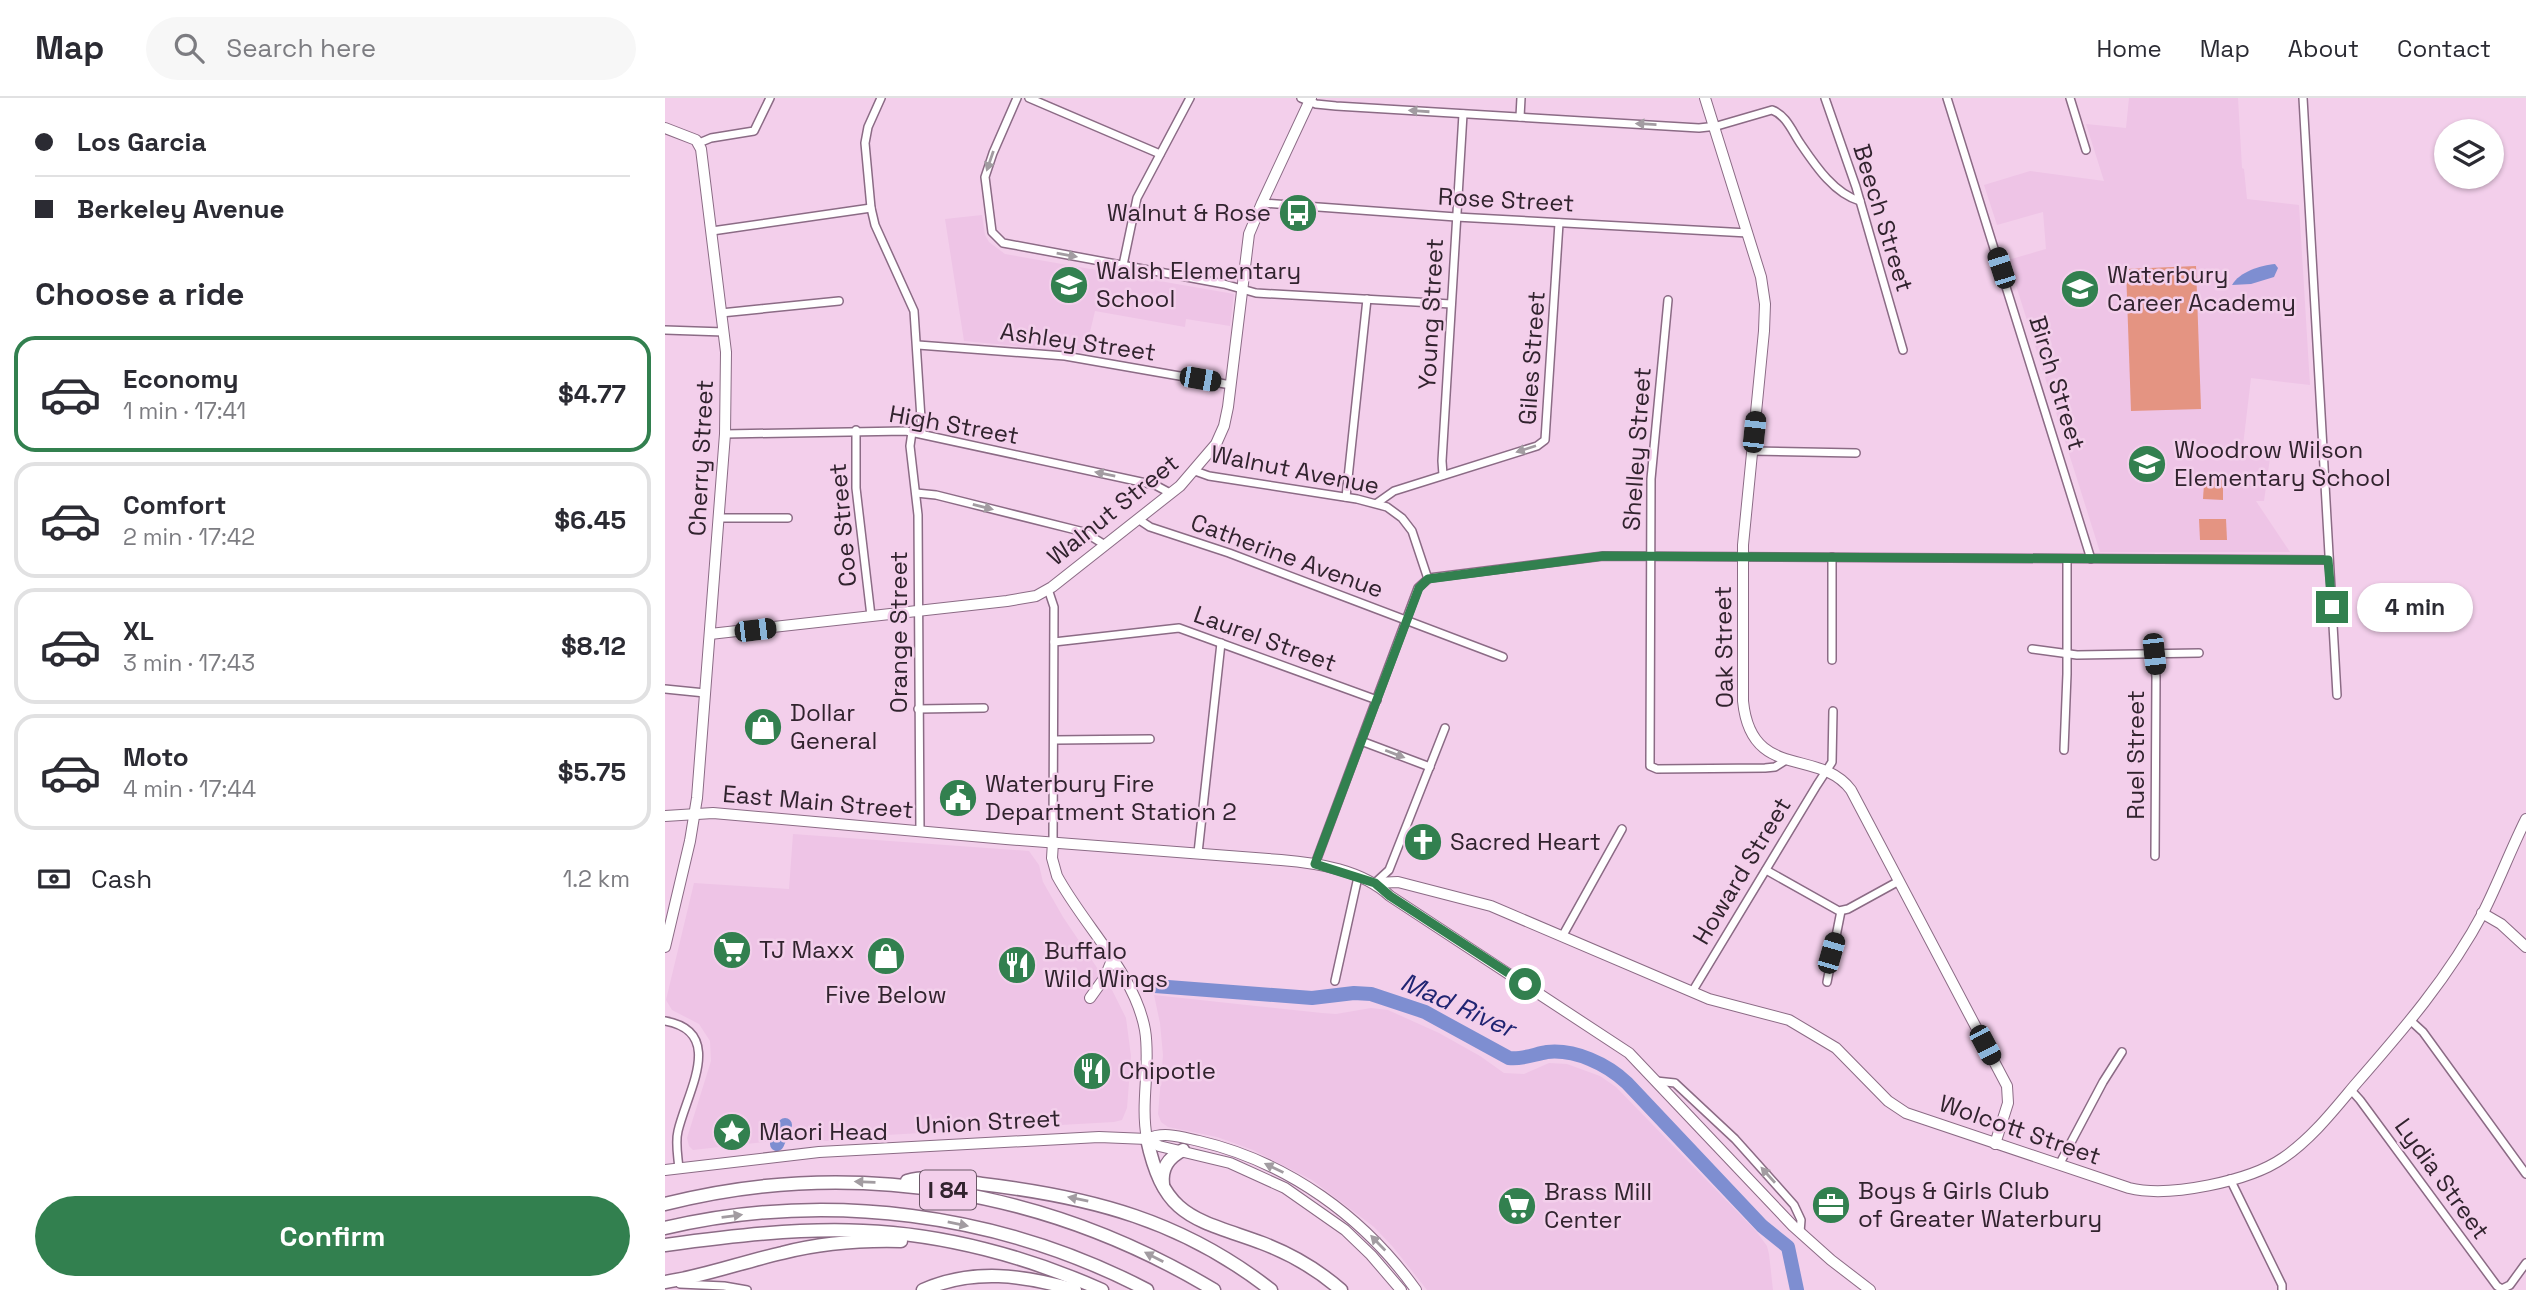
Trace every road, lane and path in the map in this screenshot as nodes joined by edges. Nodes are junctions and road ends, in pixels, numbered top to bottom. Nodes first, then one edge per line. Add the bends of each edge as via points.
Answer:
1 (770, 98) edge
2 (881, 98) edge
3 (1017, 98) edge
4 (1029, 98) edge
5 (1190, 98) edge
6 (1521, 98) edge
7 (1705, 98) edge
8 (1825, 98) edge
9 (1947, 98) edge
10 (2070, 98) edge
11 (2303, 98) edge
12 (1307, 99) edge
13 (1463, 114) junction
14 (1520, 117) junction
15 (1714, 126) junction
16 (665, 128) edge
17 (699, 143) junction
18 (2086, 150) dead end
19 (1160, 154) junction
20 (1860, 201) junction
21 (1262, 203) junction
22 (871, 208) junction
23 (1456, 217) junction
24 (1559, 223) junction
25 (712, 231) junction
26 (1748, 233) junction
27 (1123, 265) junction
28 (1242, 289) junction
29 (1367, 299) junction
30 (1668, 300) dead end
31 (839, 301) dead end
32 (1451, 304) junction
33 (721, 313) junction
34 (665, 330) edge
35 (724, 332) junction
36 (918, 345) junction
37 (1903, 350) dead end
38 (1231, 385) junction
39 (856, 430) junction
40 (912, 432) junction
41 (725, 434) junction
42 (922, 434) junction
43 (1752, 451) junction
44 (1856, 453) dead end
45 (1195, 471) junction
46 (1443, 475) junction
47 (916, 493) junction
48 (1170, 494) junction
49 (1346, 497) junction
50 (1377, 503) junction
51 (719, 518) junction
52 (788, 518) dead end
53 (1138, 519) junction
54 (1105, 545) junction
55 (1650, 556) junction
56 (1743, 556) junction
57 (1832, 557) junction
58 (2067, 559) junction
59 (2091, 559) junction
60 (2328, 560) junction
61 (1428, 579) junction
62 (1048, 589) junction
63 (918, 611) junction
64 (871, 617) junction
65 (1406, 621) junction
66 (711, 634) junction
67 (1054, 642) junction
68 (1221, 643) junction
69 (2032, 649) dead end
70 (2199, 653) dead end
71 (2067, 654) junction
72 (2154, 654) junction
73 (1503, 657) dead end
74 (1832, 660) dead end
75 (665, 690) edge
76 (705, 693) junction
77 (2337, 695) dead end
78 (1377, 700) junction
79 (984, 708) dead end
80 (918, 709) junction
81 (1833, 711) dead end
82 (1445, 728) dead end
83 (1150, 739) dead end
84 (1055, 740) junction
85 (1361, 741) junction
86 (2064, 750) dead end
87 (1786, 761) junction
88 (1430, 767) junction
89 (1828, 772) junction
90 (695, 814) junction
91 (665, 816) edge
92 (2526, 819) edge
93 (1622, 829) dead end
94 (919, 832) junction
95 (1053, 842) junction
96 (1198, 853) junction
97 (2155, 856) dead end
98 (1315, 864) junction
99 (1766, 870) junction
100 (1358, 877) junction
101 (1899, 881) junction
102 (1375, 883) junction
103 (1841, 911) junction
104 (2482, 913) junction
105 (1563, 935) junction
106 (665, 947) edge
107 (2526, 947) edge
108 (1112, 960) junction
109 (1335, 981) dead end
110 (1826, 982) dead end
111 (1692, 992) junction
112 (1090, 998) dead end
113 (665, 1021) edge
114 (2411, 1021) junction
115 (2122, 1052) dead end
116 (1656, 1081) junction
117 (2351, 1090) junction
118 (1147, 1139) junction
119 (1995, 1144) junction
120 (1183, 1150) junction
121 (2059, 1165) junction
122 (679, 1169) junction
123 (665, 1170) edge
124 (2526, 1174) edge
125 (2230, 1179) junction
126 (900, 1184) junction
127 (1164, 1189) junction
128 (665, 1203) edge
129 (1332, 1203) junction
130 (1324, 1213) junction
131 (665, 1228) edge
132 (1800, 1232) junction
133 (947, 1242) junction
134 (665, 1245) edge
135 (2526, 1263) edge
136 (665, 1283) edge
137 (2503, 1289) edge
138 (667, 1290) edge
139 (747, 1290) edge
140 (923, 1290) edge
141 (1075, 1290) edge
142 (1102, 1290) edge
143 (1147, 1290) edge
144 (1214, 1290) edge
145 (1271, 1290) edge
146 (1341, 1290) edge
147 (1401, 1290) edge
148 (1416, 1290) edge
149 (1870, 1290) edge
150 (2282, 1290) edge

1 - 17 street via 754,131
2 - 22 street via 865,143
3 -> 27 street via 985,177 994,236 1011,246
4 - 19 street
5 - 19 street
6 - 14 street
7 - 15 main road, Oak Street
8 - 20 street, Beech Street
9 - 59 street, Birch Street
10 - 18 street
11 - 60 street
13 -> 12 street via 1336,106
12 - 21 main road, Walnut Street
13 - 14 street
13 - 23 street, Young Street
15 -> 14 street
15 - 20 street via 1765,110 1778,112 1835,187
15 - 26 main road, Oak Street
16 - 17 main road
17 - 25 main road, Cherry Street
19 - 27 street via 1135,204
20 - 37 street, Beech Street
21 - 23 street, Rose Street
21 - 28 main road, Walnut Street via 1248,241
22 - 25 street
22 - 36 street via 913,307
23 - 24 street, Rose Street
23 - 32 street, Young Street
24 - 26 street, Rose Street
24 -> 46 street, Giles Street via 1546,438 1537,446
25 - 33 main road, Cherry Street
26 - 43 main road, Oak Street via 1765,309
27 - 28 street
28 - 29 street
28 - 38 main road, Walnut Street
29 - 32 street
29 - 49 street
30 - 55 street, Shelley Street via 1651,479
31 - 33 street
32 - 46 street, Young Street
33 - 35 main road, Cherry Street
34 - 35 street
35 - 41 main road, Cherry Street
36 - 38 street, Ashley Street via 1065,356
36 - 42 street
38 - 45 main road, Walnut Street via 1222,432
39 - 40 street, High Street
39 - 41 street, High Street
39 - 64 street, Coe Street via 856,488
40 - 42 street, High Street
40 - 47 street, Orange Street
41 - 51 main road, Cherry Street
48 -> 42 street, High Street via 1155,485
43 - 44 street
43 - 56 main road, Oak Street
45 - 48 main road, Walnut Street
45 - 49 street, Walnut Avenue
46 - 50 street, Giles Street via 1394,491
47 -> 54 street via 1084,532
47 - 63 street, Orange Street
48 - 53 main road, Walnut Street
49 - 50 street, Walnut Avenue
50 - 61 street, Walnut Avenue via 1393,510 1410,527
51 - 52 street
51 - 66 main road, Cherry Street
53 - 54 main road, Walnut Street
53 - 65 street, Catherine Avenue
54 - 62 main road, Walnut Street
55 - 56 street
55 - 61 street via 1592,556
55 - 87 street, Shelley Street via 1651,768 1765,768
56 - 57 street
56 - 87 main road, Oak Street via 1745,715 1761,744
57 - 58 street
57 - 74 street
58 - 59 street
58 - 71 street
59 - 60 street
60 - 77 street
61 - 65 street via 1419,588
62 - 63 main road, Walnut Street via 1017,600
62 - 67 street via 1053,602
63 - 64 main road, Walnut Street
63 - 80 street, Orange Street
64 - 66 main road, Walnut Street
65 - 73 street, Catherine Avenue
65 - 78 street
66 - 76 main road, Cherry Street
67 - 68 street, Laurel Street via 1175,628
67 - 84 street
68 - 78 street, Laurel Street
68 - 96 street
69 - 71 street
70 - 72 street
71 - 72 street
71 - 86 street
72 - 97 street, Ruel Street
75 - 76 street
76 - 90 main road, Cherry Street
78 - 85 street
79 - 80 street
80 - 94 street, Orange Street
81 - 89 street via 1833,758
82 - 88 street
83 - 84 street
84 - 95 street
85 -> 88 street
85 - 98 street
87 - 89 main road, Oak Street
88 - 102 street via 1389,870
89 - 99 street, Howard Street
89 - 101 main road, Oak Street via 1851,790
90 - 91 main road, East Main Street
90 - 94 main road, East Main Street
90 - 106 main road, Cherry Street
92 - 104 main road, Wolcott Street
93 - 105 street
94 - 95 main road, East Main Street
95 - 96 main road, East Main Street
95 - 108 main road via 1057,876
96 - 98 main road, East Main Street
98 - 100 main road, East Main Street
99 - 103 street
99 - 111 street, Howard Street
100 - 102 main road, East Main Street
100 - 109 street
101 - 103 street
101 - 119 main road, Oak Street via 2007,1086 2008,1103
102 - 105 main road, Wolcott Street via 1398,882 1481,903
102 - 116 main road, East Main Street via 1618,1045
103 - 110 street
104 - 107 main road
104 - 114 main road, Wolcott Street
105 - 111 main road, Wolcott Street
108 - 112 main road
108 - 118 main road via 1133,995 1145,1030
111 - 119 main road, Wolcott Street via 1797,1024 1836,1048 1901,1111
113 - 122 street via 688,1030 699,1047 678,1132
114 - 117 main road, Wolcott Street
114 - 124 street
115 - 121 street
116 - 132 main road, East Main Street
132 -> 116 street, East Main Street via 1801,1220 1794,1205 1735,1139 1675,1083
117 - 125 main road, Wolcott Street via 2290,1153 2263,1169
117 - 137 street, Lydia Street
118 - 120 main road, Union Street
118 - 122 main road, Union Street via 1098,1137 819,1152
118 - 127 highway
129 -> 118 main road, Union Street via 1285,1173 1236,1152 1171,1135
119 - 121 main road, Wolcott Street
120 - 127 highway via 1165,1166
120 - 130 main road, Union Street via 1254,1173
121 - 125 main road, Wolcott Street via 2152,1192
122 - 123 main road, Union Street
125 - 150 street
126 -> 128 highway, I 84 via 789,1183
144 -> 126 highway, I 84 via 1148,1253 1065,1219 978,1196
145 -> 126 highway via 1190,1237 1111,1207 940,1179 917,1178
127 - 146 highway via 1193,1218 1290,1255
129 - 130 main road
148 -> 129 main road, Union Street via 1373,1239
130 - 147 main road, Union Street via 1371,1255
131 -> 143 highway, I 84 via 790,1211 901,1214 1020,1239 1090,1263
132 - 149 main road, East Main Street
133 - 134 highway via 829,1230
133 - 136 highway via 873,1241 813,1247
133 - 142 highway via 1013,1257
135 - 137 street
136 - 138 main road
136 - 139 street
140 - 141 highway via 957,1279 997,1275

